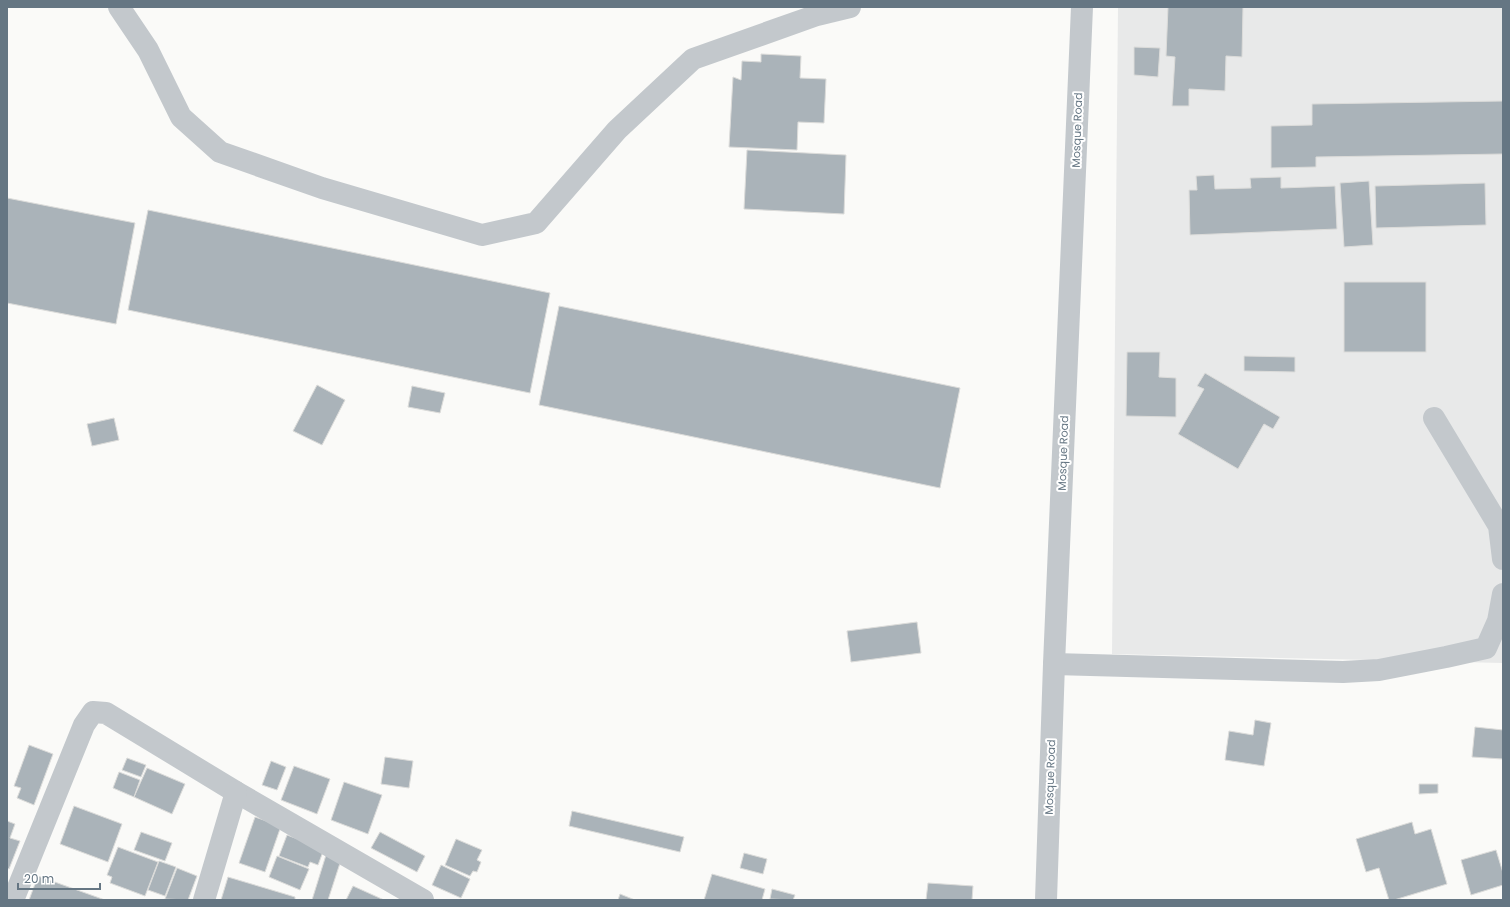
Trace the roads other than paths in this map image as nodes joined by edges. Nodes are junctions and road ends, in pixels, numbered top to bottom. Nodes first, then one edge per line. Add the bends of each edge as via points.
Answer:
1 (119, 7) edge
2 (850, 7) edge
3 (1082, 7) edge
4 (1434, 418) dead end
5 (1501, 526) edge
6 (1503, 558) edge
7 (1503, 594) edge
8 (1054, 664) junction
9 (236, 792) junction
10 (13, 900) edge
11 (204, 900) edge
12 (423, 900) edge
13 (1046, 900) edge

1 - 2 street via 148,50 181,117 220,152 322,188 482,235 536,224 617,130 693,59 817,15
3 - 8 street, Mosque Road
4 - 5 street
5 - 6 street
7 - 8 street via 1498,621 1486,648 1379,670 1343,672
8 - 13 street, Mosque Road
9 - 10 street via 106,712 94,712 84,725
9 - 11 street
9 - 12 street

